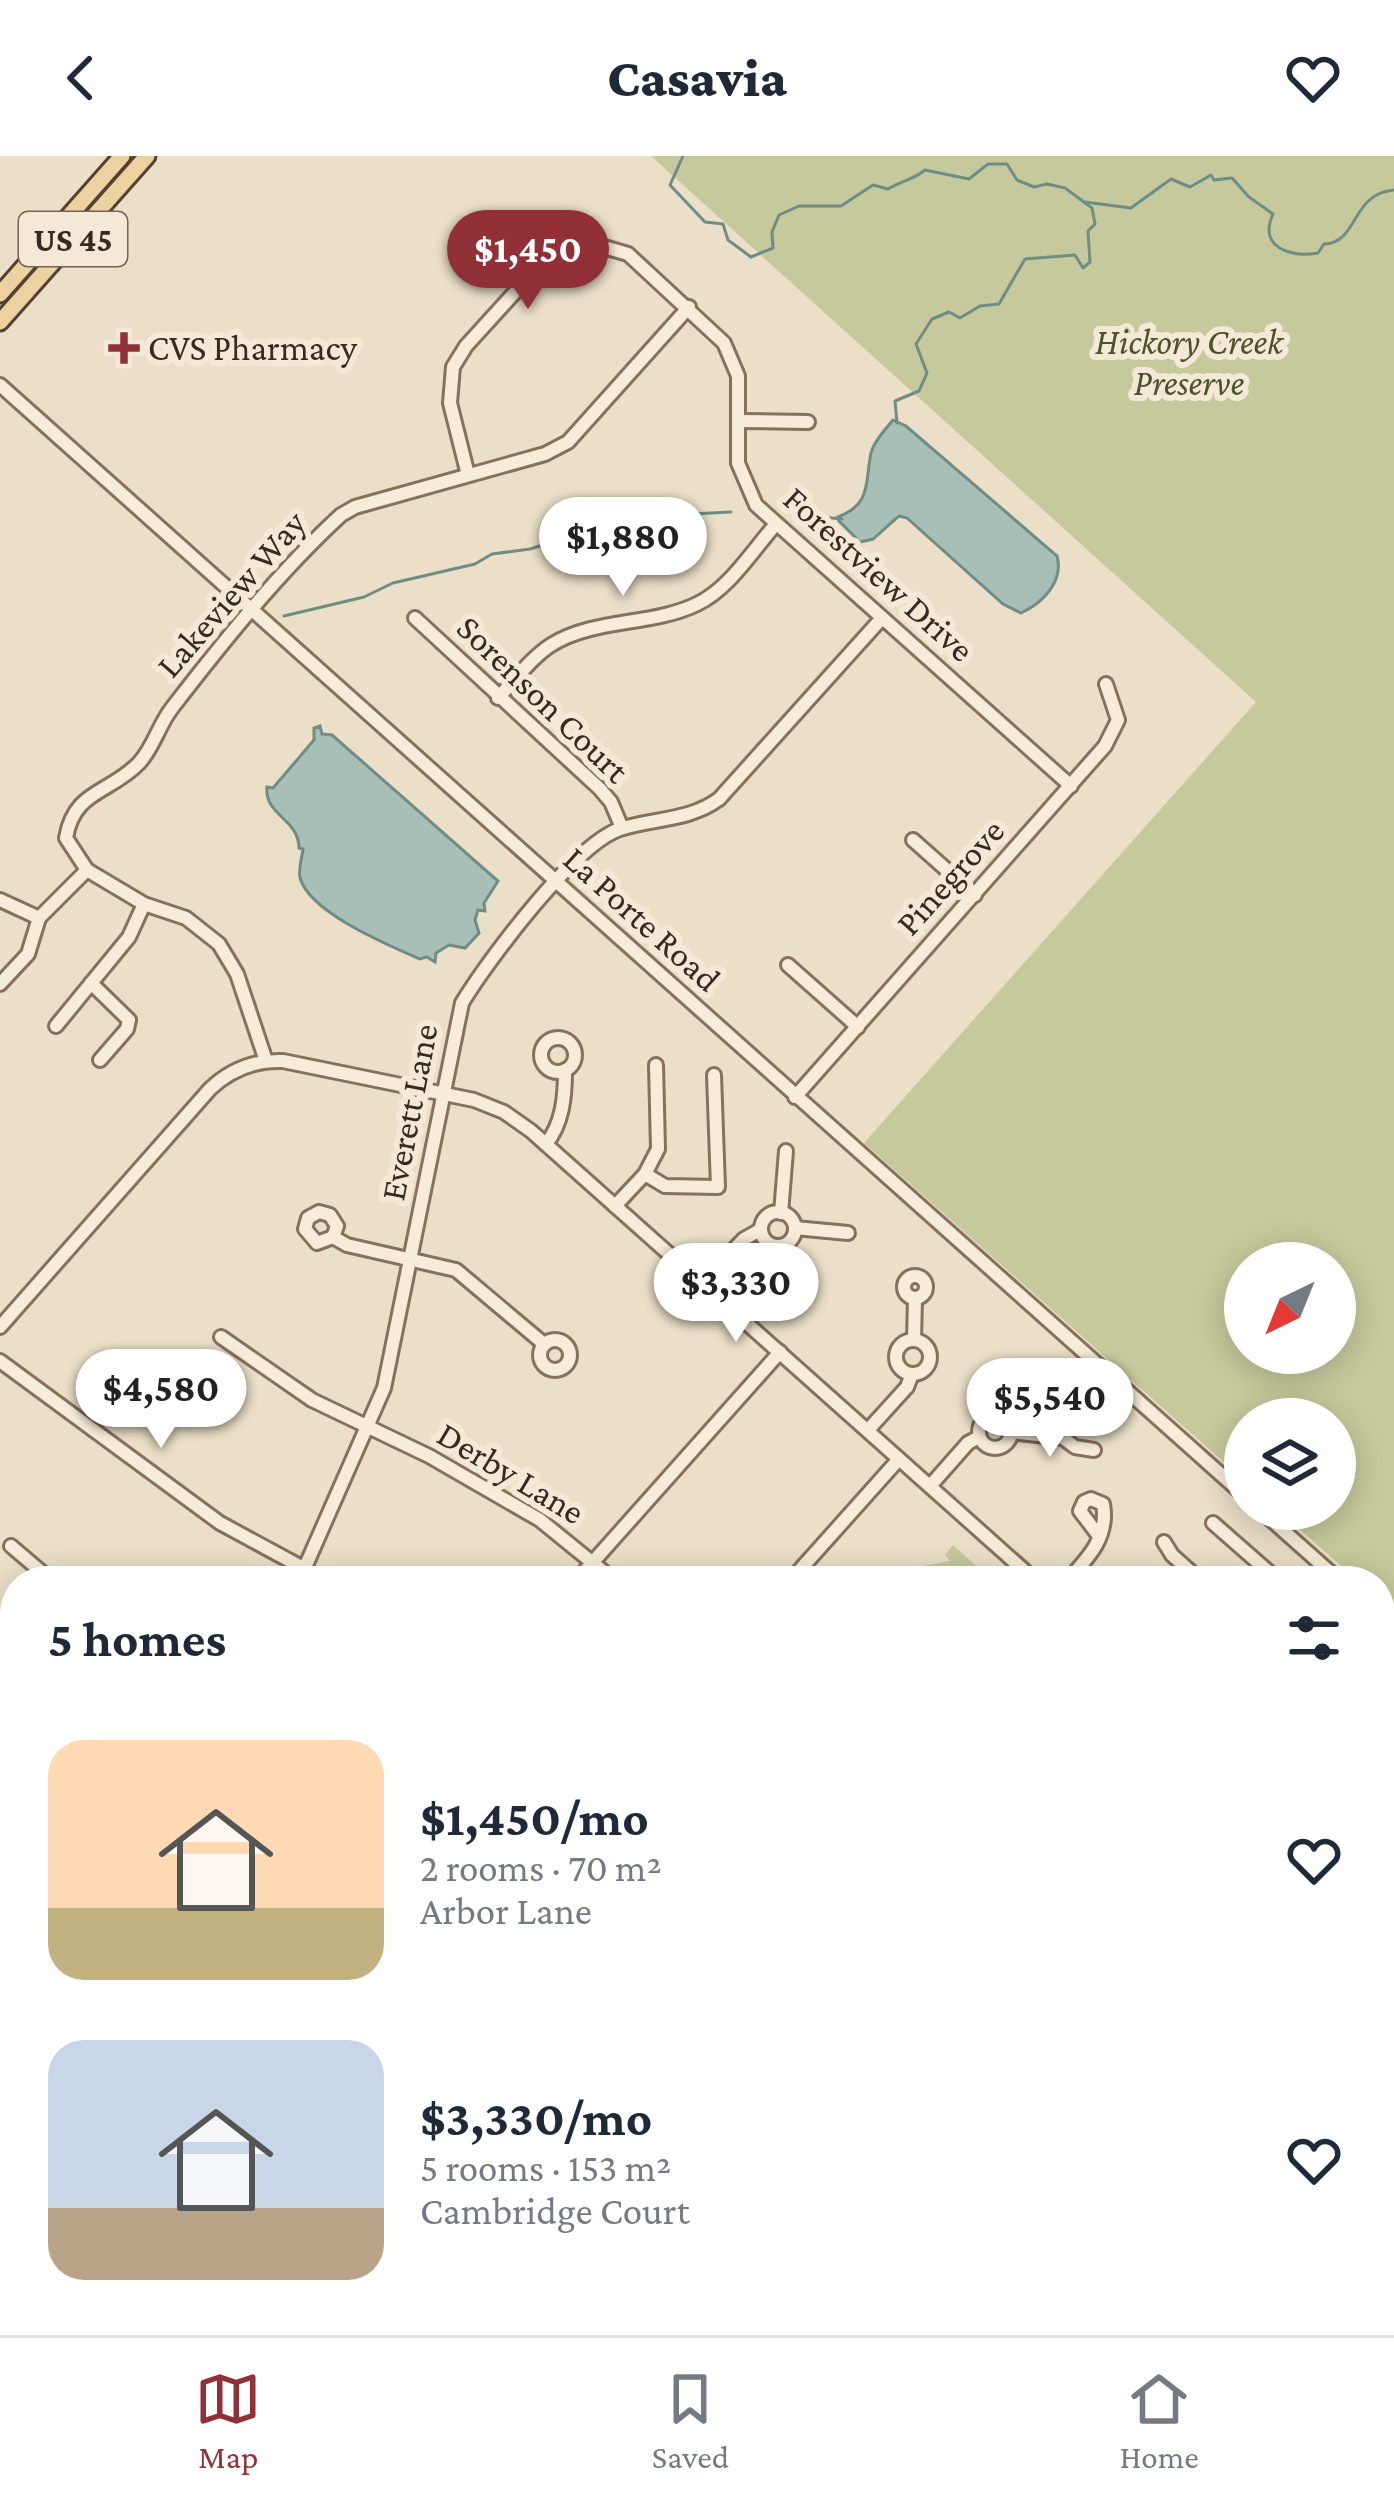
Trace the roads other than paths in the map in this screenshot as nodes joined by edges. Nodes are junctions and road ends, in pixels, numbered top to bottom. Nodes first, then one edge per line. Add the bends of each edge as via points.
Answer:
1 (122, 156) edge
2 (147, 156) edge
3 (0, 294) edge
4 (689, 307) junction
5 (0, 322) edge
6 (0, 385) edge
7 (738, 421) junction
8 (808, 422) dead end
9 (468, 475) junction
10 (776, 524) junction
11 (255, 608) junction
12 (415, 618) dead end
13 (882, 618) junction
14 (1106, 684) dead end
15 (498, 698) junction
16 (1071, 785) junction
17 (622, 829) junction
18 (913, 840) dead end
19 (86, 870) junction
20 (557, 884) junction
21 (975, 895) junction
22 (0, 900) edge
23 (144, 904) junction
24 (39, 918) junction
25 (788, 965) dead end
26 (91, 983) junction
27 (0, 984) edge
28 (56, 1026) dead end
29 (858, 1027) junction
30 (100, 1060) dead end
31 (266, 1060) junction
32 (656, 1064) dead end
33 (566, 1070) dead end
34 (714, 1075) dead end
35 (443, 1093) junction
36 (795, 1097) junction
37 (546, 1144) junction
38 (786, 1150) dead end
39 (645, 1174) junction
40 (615, 1206) junction
41 (781, 1213) junction
42 (795, 1228) junction
43 (760, 1230) junction
44 (848, 1232) dead end
45 (333, 1237) dead end
46 (411, 1258) junction
47 (702, 1282) junction
48 (915, 1298) dead end
49 (0, 1327) edge
50 (221, 1337) dead end
51 (914, 1340) junction
52 (544, 1344) dead end
53 (780, 1352) junction
54 (0, 1361) edge
55 (912, 1374) junction
56 (1045, 1377) dead end
57 (1008, 1426) junction
58 (368, 1427) junction
59 (868, 1430) junction
60 (980, 1437) junction
61 (1094, 1450) dead end
62 (898, 1459) junction
63 (1224, 1477) edge
64 (930, 1486) junction
65 (1214, 1522) dead end
66 (1282, 1530) edge
67 (1099, 1536) dead end
68 (1164, 1542) dead end
69 (11, 1546) dead end
70 (593, 1562) junction
71 (34, 1566) edge
72 (288, 1566) edge
73 (306, 1566) edge
74 (589, 1566) edge
75 (598, 1566) edge
76 (803, 1566) edge
77 (1019, 1566) edge
78 (1081, 1566) edge
79 (1184, 1566) edge
80 (1262, 1566) edge
81 (1320, 1566) edge

1 - 3 main road, US 45
2 - 5 main road, US 45
4 - 7 street, Forestview Drive via 734,363
4 - 9 street, Lakeview Way via 568,442
4 - 9 street, Forestview Drive via 628,254 604,247 537,268 453,367 450,403
6 - 11 street, La Porte Road
7 - 8 street
7 - 10 street, Forestview Drive via 744,484
9 - 11 street, Lakeview Way via 341,515
10 - 13 street, Forestview Drive
10 - 15 street via 703,601 562,639
11 - 19 street, Lakeview Way via 167,713 152,747 69,819 66,838
11 - 20 street, La Porte Road
12 - 15 street, Sorenson Court
13 - 16 street, Forestview Drive
13 - 17 street, Everett Lane via 719,799 693,814
14 - 16 street, Pinegrove via 1118,720
15 - 17 street, Sorenson Court via 600,789
16 - 21 street, Pinegrove
17 - 20 street, Everett Lane
18 - 21 street
19 - 23 street
19 - 24 street
20 - 35 street, Everett Lane via 488,960 462,1003
20 - 36 street, La Porte Road
21 - 29 street, Pinegrove
22 - 24 street
23 - 26 street via 129,938
23 - 31 street via 186,918 219,944
24 - 27 street via 28,954
25 - 29 street
26 - 28 street
26 - 30 street via 129,1019
29 - 36 street, Pinegrove
31 - 35 street
31 - 49 street via 211,1089
32 - 39 street via 658,1149
33 - 37 street
34 - 39 street via 718,1187 665,1186
35 - 37 street via 504,1112
35 - 46 street, Everett Lane
36 - 63 street, La Porte Road
37 - 40 street
38 - 41 street
39 - 40 street
40 - 47 street
41 - 42 street
41 - 43 street via 765,1217
42 - 43 street via 778,1247
42 - 44 street
43 - 47 street
45 - 46 street
46 - 52 street via 456,1270
46 - 58 street, Everett Lane
47 - 53 street
48 - 51 street
50 - 58 street, Derby Lane via 298,1392
51 - 55 street via 929,1358
51 - 55 street via 896,1356
53 - 59 street
53 - 70 street
54 - 72 street
55 - 59 street
56 - 57 street
57 - 60 street via 995,1416 983,1420
57 - 60 street via 1006,1443 994,1448
57 - 61 street
58 - 70 street, Derby Lane via 518,1506
58 - 73 street, Everett Lane
59 - 62 street
60 - 64 street
62 - 64 street
62 - 76 street
64 - 77 street
65 - 80 street
66 - 81 street
67 - 78 street
68 - 79 street
69 - 71 street
70 - 74 street
70 - 75 street, Derby Lane

